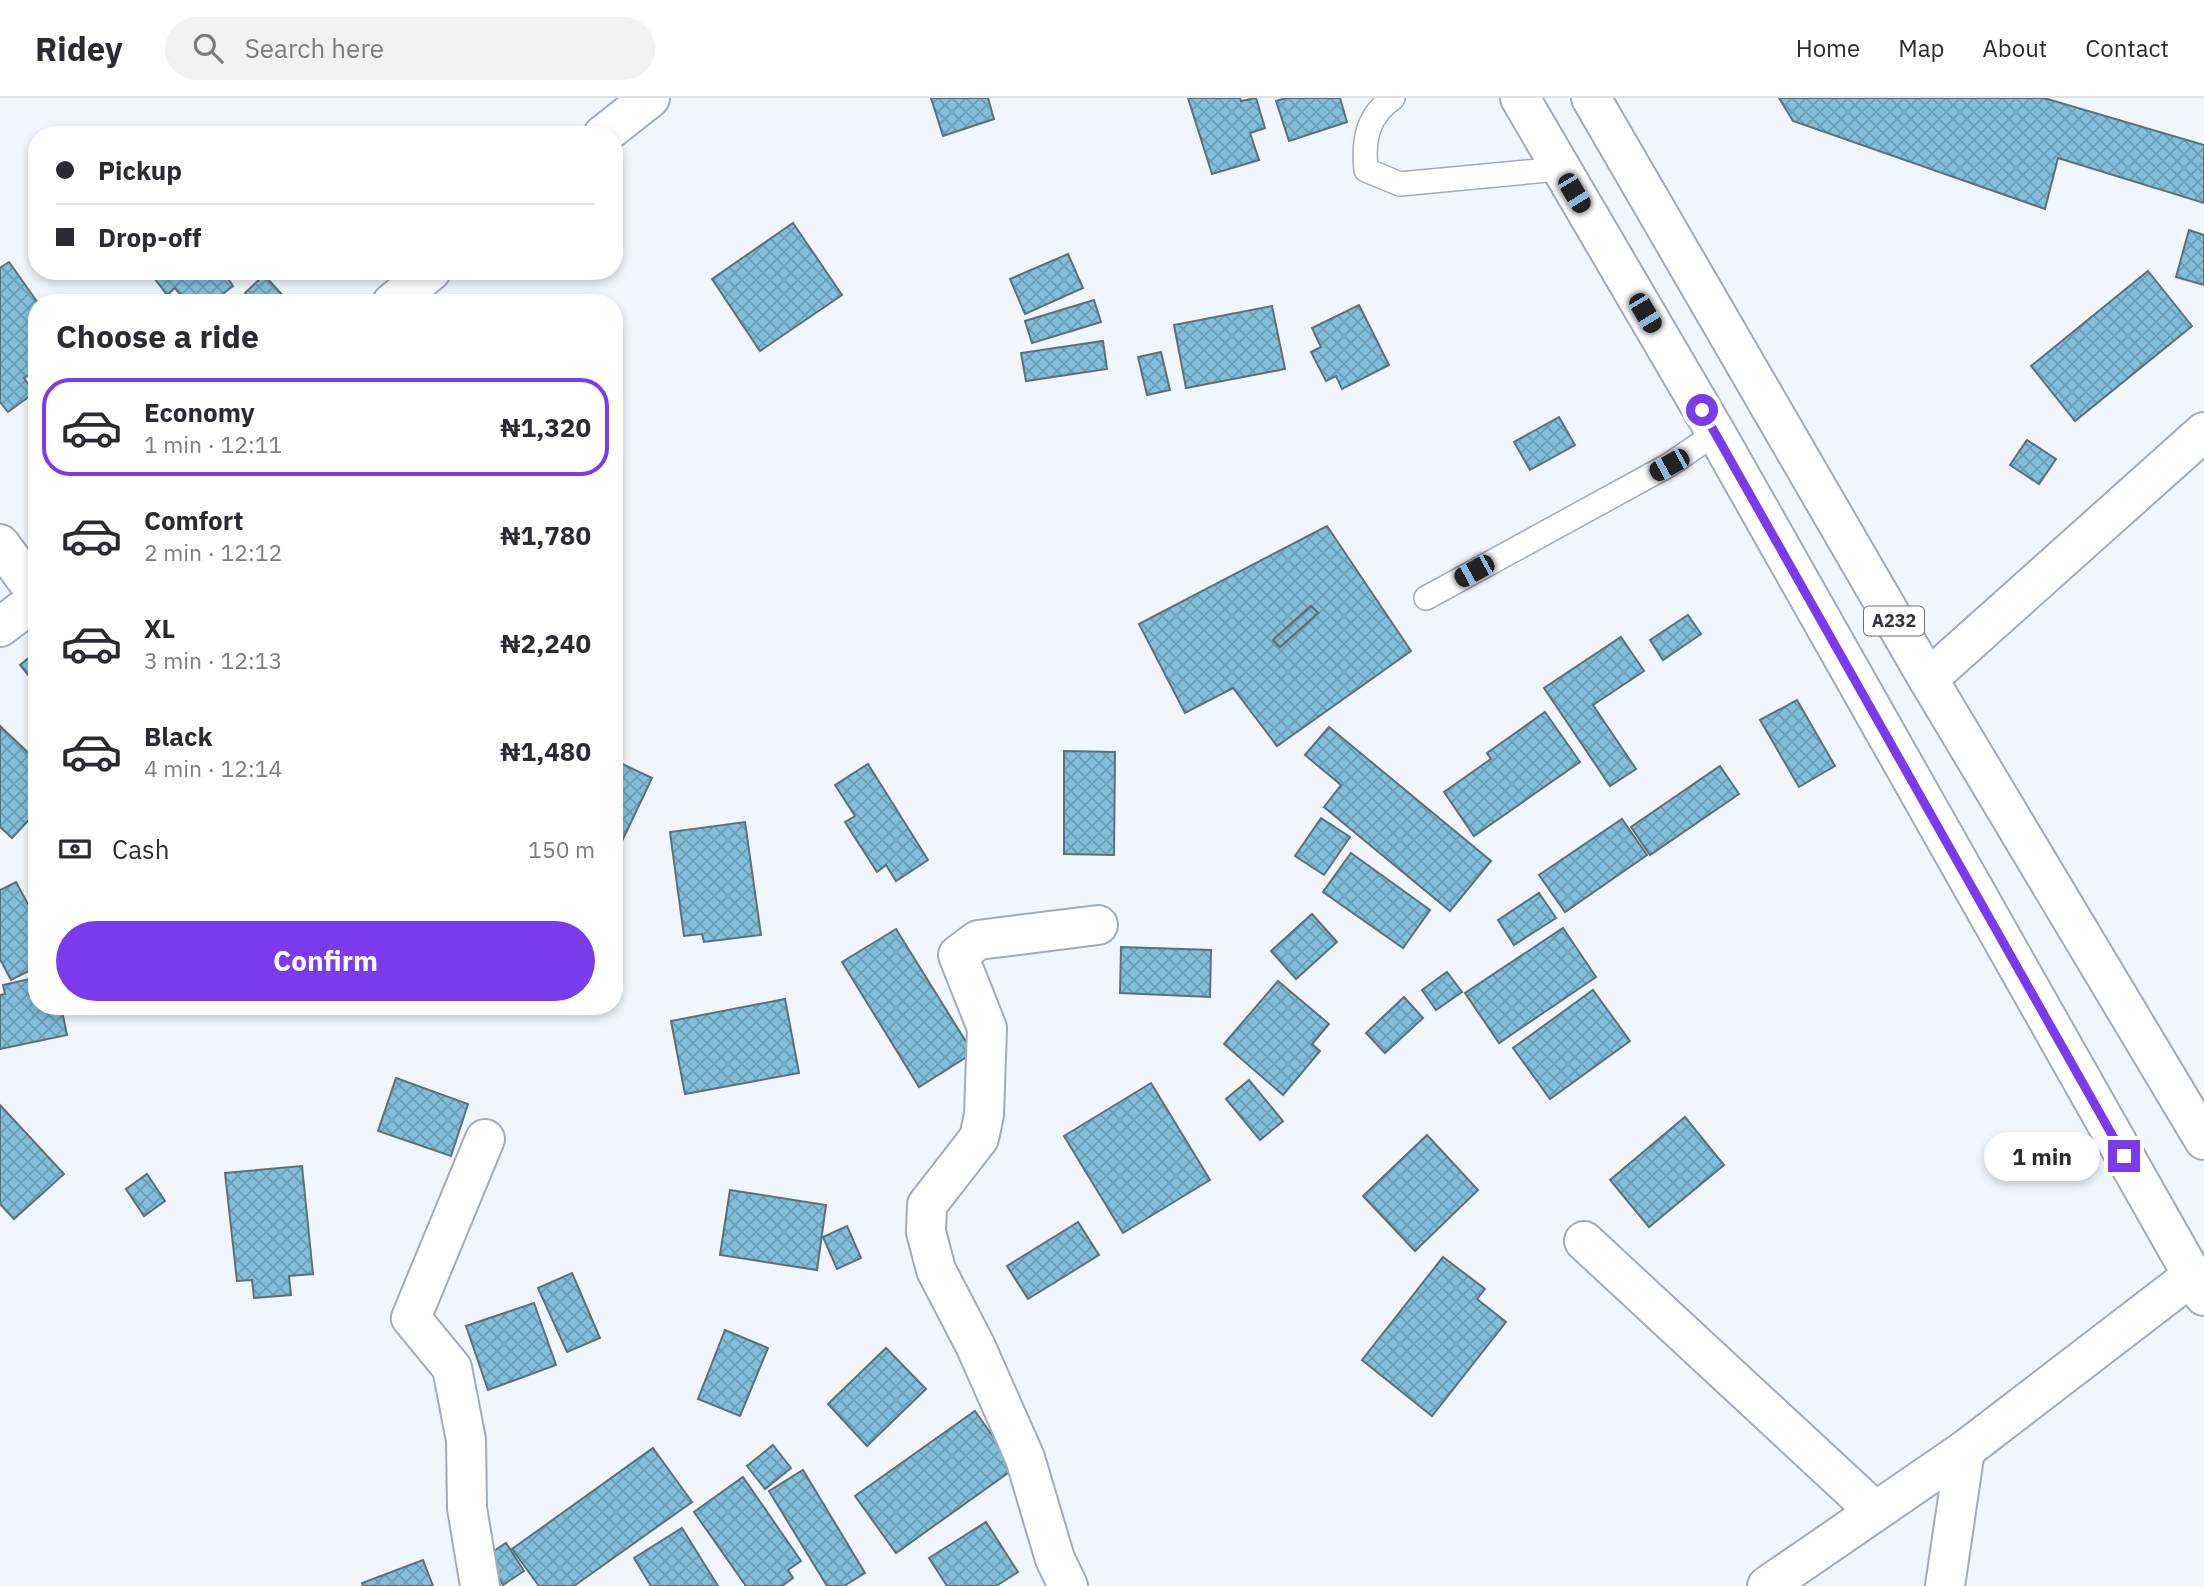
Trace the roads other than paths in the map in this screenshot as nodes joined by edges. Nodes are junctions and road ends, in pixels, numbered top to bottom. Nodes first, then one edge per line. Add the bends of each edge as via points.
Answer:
1 (650, 98) edge
2 (1393, 98) edge
3 (1520, 98) edge
4 (1591, 98) edge
5 (614, 126) edge
6 (1559, 169) junction
7 (420, 280) edge
8 (403, 294) edge
9 (2204, 432) edge
10 (1716, 433) junction
11 (0, 544) edge
12 (28, 583) edge
13 (1426, 598) dead end
14 (28, 604) edge
15 (0, 627) edge
16 (1928, 679) junction
17 (1098, 925) dead end
18 (485, 1139) dead end
19 (2204, 1140) edge
20 (1584, 1241) dead end
21 (2198, 1286) edge
22 (1965, 1450) junction
23 (1875, 1511) junction
24 (480, 1586) edge
25 (1068, 1586) edge
26 (1767, 1586) edge
27 (1945, 1586) edge

1 - 5 main road
2 - 6 lane via 1380,107 1363,142 1366,170 1400,184
3 - 6 main road
4 - 16 main road, A232
6 - 10 main road
7 - 8 main road
9 - 16 main road
10 - 13 lane via 1669,465
10 - 21 main road
11 - 12 main road
14 - 15 main road
16 - 19 main road, A232
17 - 25 main road via 978,940 958,955 988,1027 984,1115 979,1138 927,1205 926,1232 936,1270 1025,1458 1055,1559
18 - 24 main road via 411,1318 452,1368 466,1440 467,1508
20 - 23 main road
21 - 22 main road
22 - 23 main road
22 - 27 main road
23 - 26 main road

